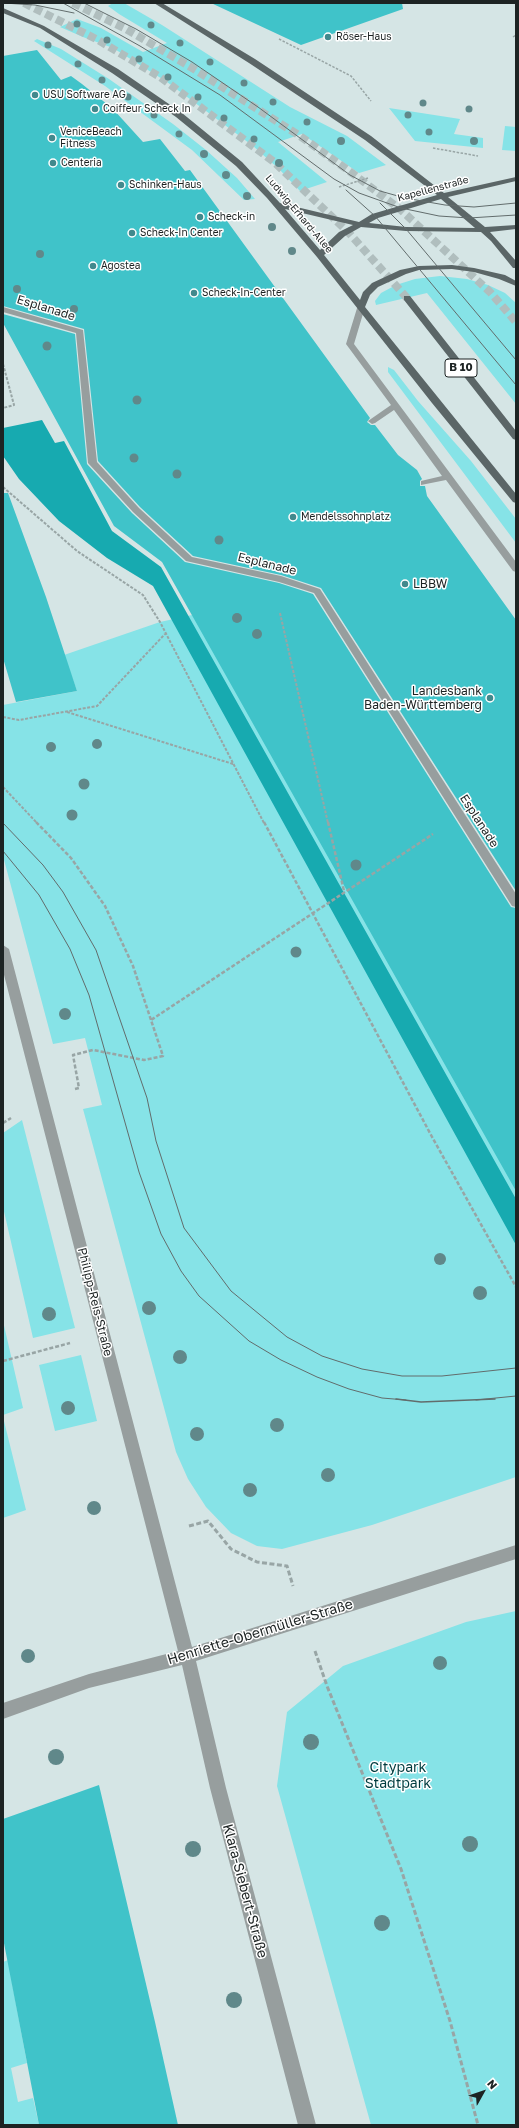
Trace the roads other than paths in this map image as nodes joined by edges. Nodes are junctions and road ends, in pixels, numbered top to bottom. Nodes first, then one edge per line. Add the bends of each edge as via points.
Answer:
1 (7, 3) edge
2 (157, 3) edge
3 (3, 5) edge
4 (3, 10) edge
5 (516, 179) edge
6 (443, 196) junction
7 (278, 205) junction
8 (358, 224) junction
9 (516, 227) edge
10 (482, 230) junction
11 (320, 255) junction
12 (516, 266) edge
13 (516, 284) edge
14 (406, 298) tunnel mouth
15 (361, 307) junction
16 (3, 309) edge
17 (395, 406) junction
18 (372, 420) dead end
19 (516, 437) edge
20 (448, 477) junction
21 (424, 483) dead end
22 (516, 500) edge
23 (516, 569) edge
24 (516, 903) edge
25 (3, 949) edge
26 (516, 1552) edge
27 (187, 1656) junction
28 (3, 1711) edge
29 (307, 2125) edge

1 - 3 main road
2 - 6 main road via 317,104 407,167
4 - 7 main road, Ludwig-Erhard-Allee via 42,27 162,102 230,156
5 - 6 main road, Kapellenstraße
6 - 8 main road, Kapellenstraße via 375,216
6 - 10 main road
7 - 8 main road
7 - 11 main road, Ludwig-Erhard-Allee
8 - 10 main road via 406,229
8 - 11 main road, Kapellenstraße via 342,234
9 - 10 main road
10 - 12 main road via 494,239
11 - 15 main road, Ludwig-Erhard-Allee
13 - 15 main road via 502,277 474,270 452,267 419,268 403,272 375,285 366,294
14 - 19 main road, B 10
15 - 17 street via 350,344
15 - 22 main road, Ludwig-Erhard-Allee
16 - 24 street, Esplanade via 80,332 93,462 136,510 189,560 281,579 317,591
17 - 18 street
17 - 20 street
20 - 21 street
20 - 23 street
25 - 27 street, Philipp-Reis-Straße
26 - 27 street, Henriette-Obermüller-Straße
27 - 28 street, Henriette-Obermüller-Straße via 89,1681
27 - 29 street, Klara-Siebert-Straße via 218,1788

